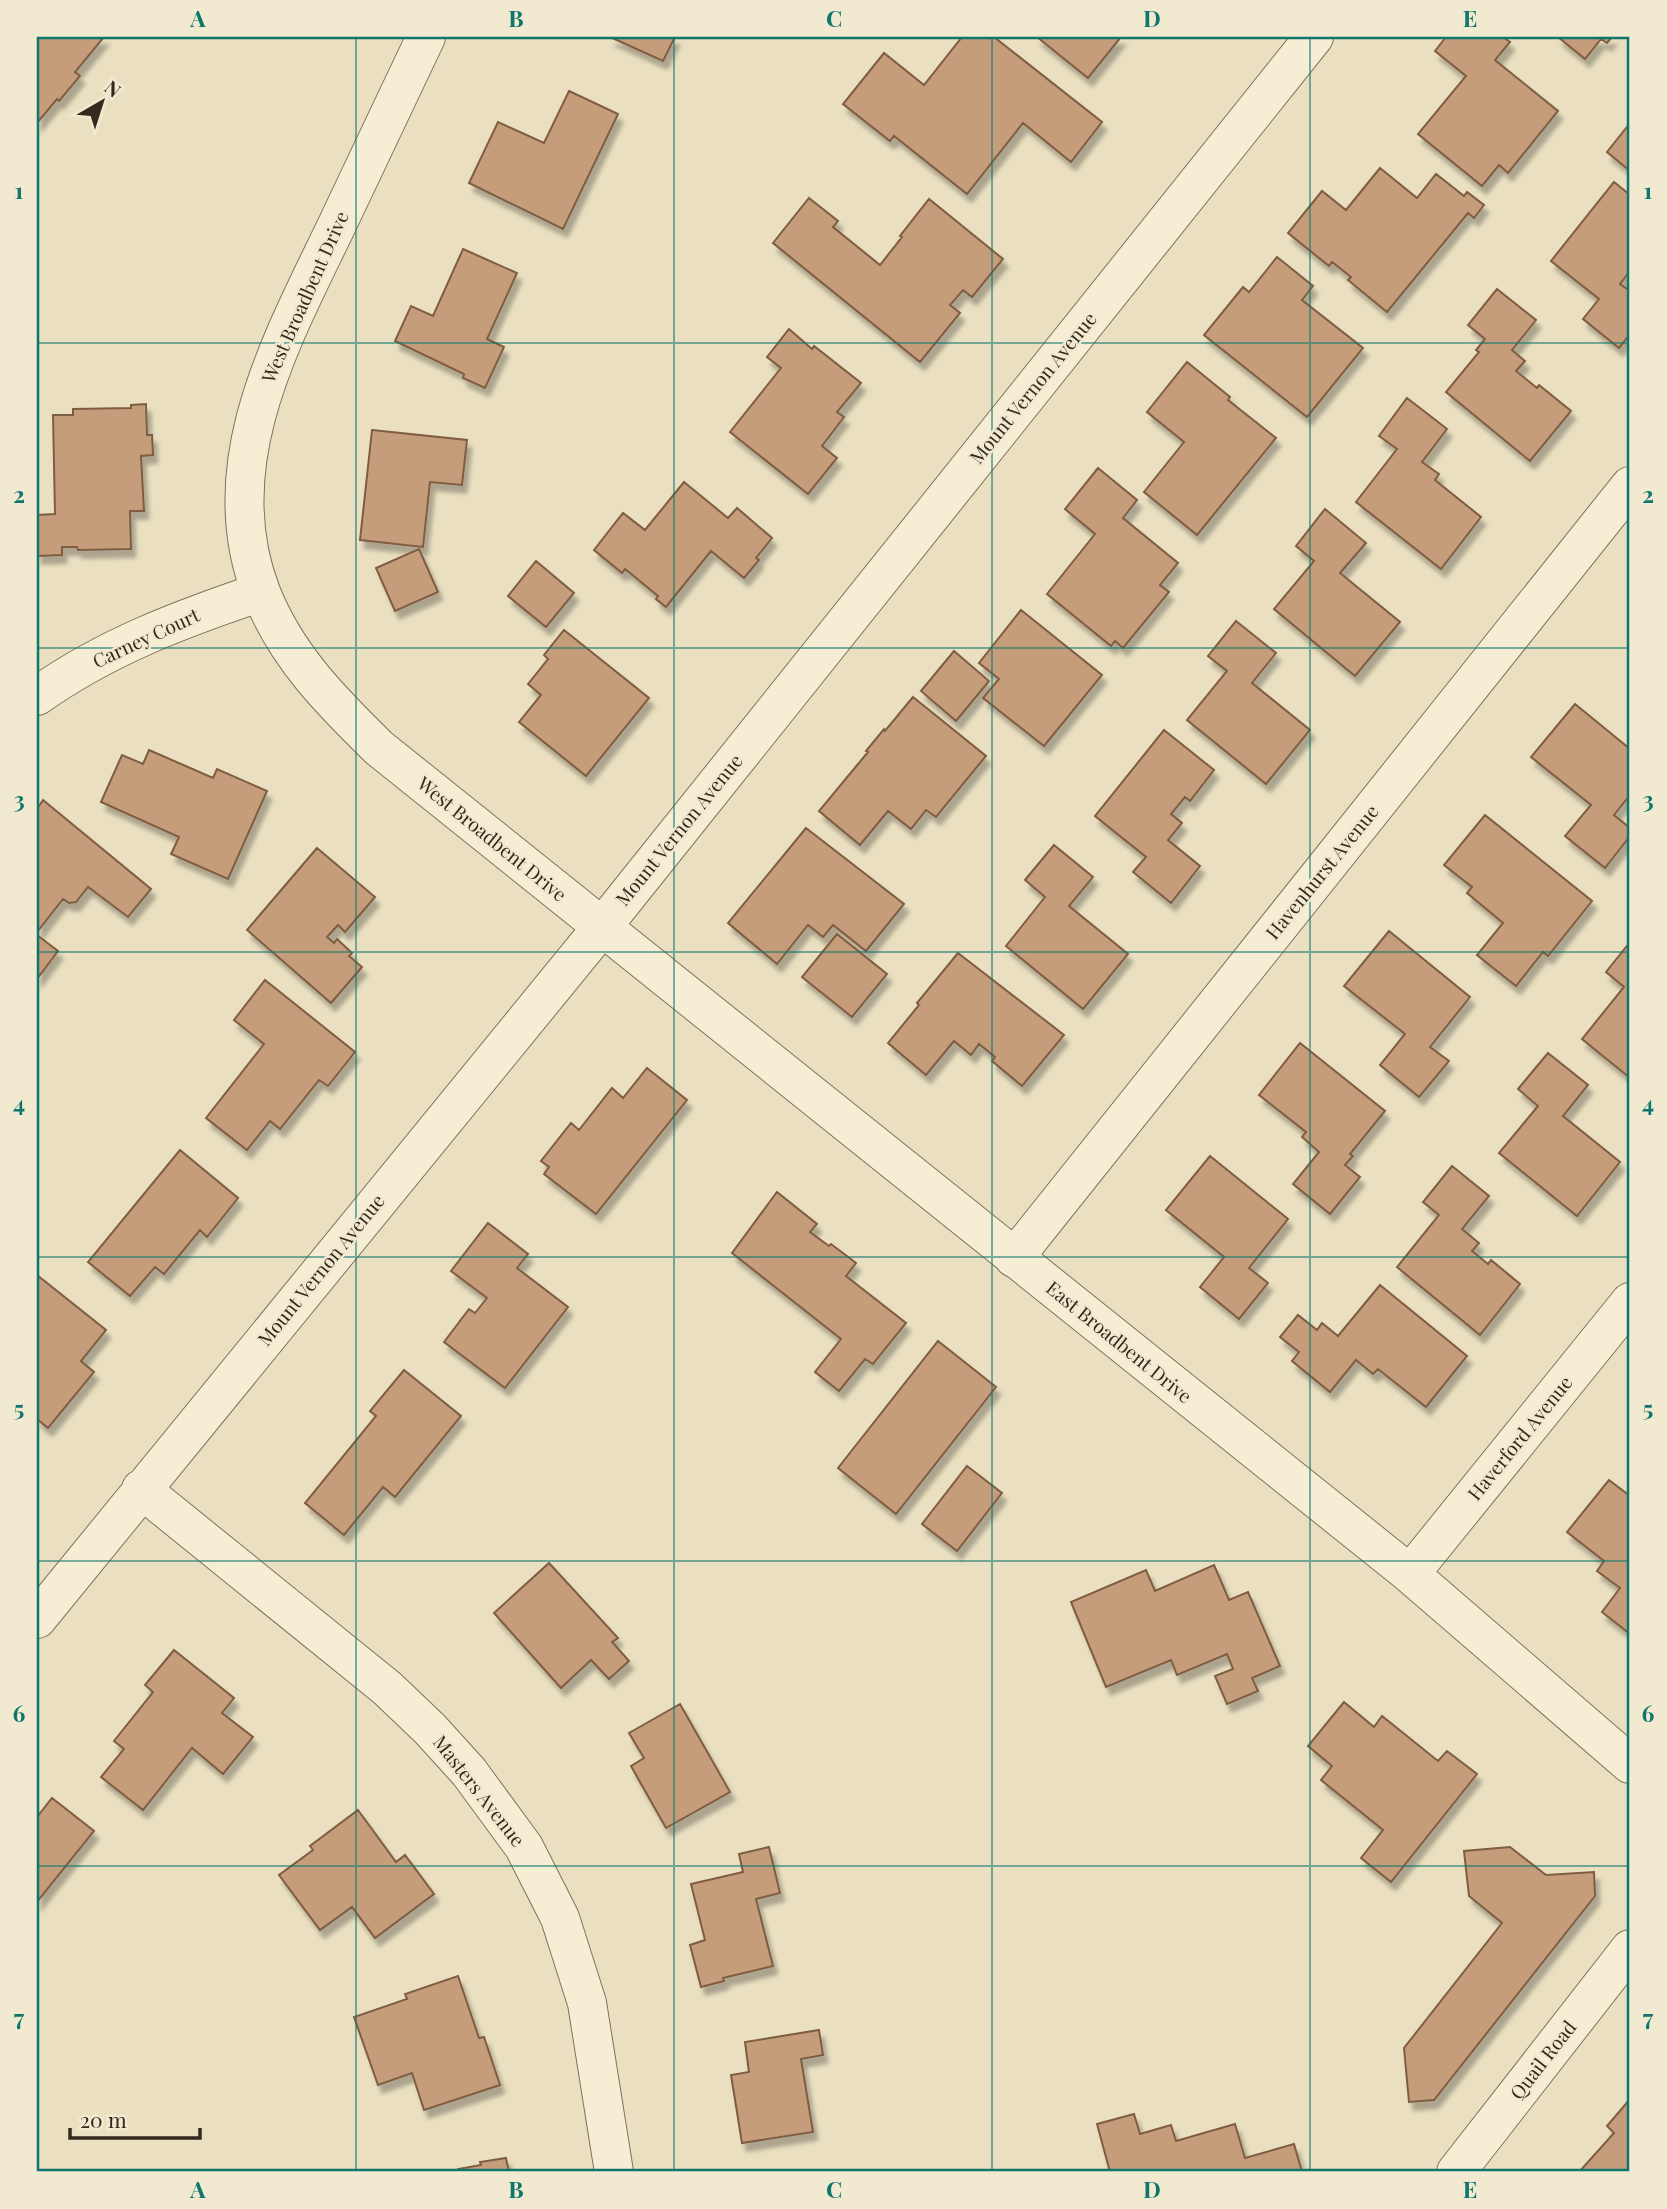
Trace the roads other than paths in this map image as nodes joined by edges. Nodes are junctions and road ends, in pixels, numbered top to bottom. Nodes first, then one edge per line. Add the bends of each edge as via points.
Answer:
1 (426, 37) edge
2 (1314, 37) edge
3 (1630, 486) edge
4 (261, 592) junction
5 (37, 696) edge
6 (602, 927) junction
7 (1014, 1258) junction
8 (1630, 1302) edge
9 (141, 1489) junction
10 (1410, 1574) junction
11 (37, 1619) edge
12 (1630, 1764) edge
13 (1630, 1949) edge
14 (614, 2172) edge
15 (1456, 2172) edge

1 - 4 street, West Broadbent Drive via 287,328 250,437 247,539
2 - 6 street, Mount Vernon Avenue
3 - 7 street, Havenhurst Avenue
4 - 5 street, Carney Court via 113,649
4 - 6 street, West Broadbent Drive via 288,645 321,690 379,748
6 - 7 street, East Broadbent Drive
6 - 9 street, Mount Vernon Avenue
7 - 10 street, East Broadbent Drive
8 - 10 street, Haverford Avenue
9 - 11 street, Mount Vernon Avenue
9 - 14 street, Masters Avenue via 396,1696 469,1772 524,1847 560,1918 587,2003
10 - 12 street, East Broadbent Drive
13 - 15 street, Quail Road

